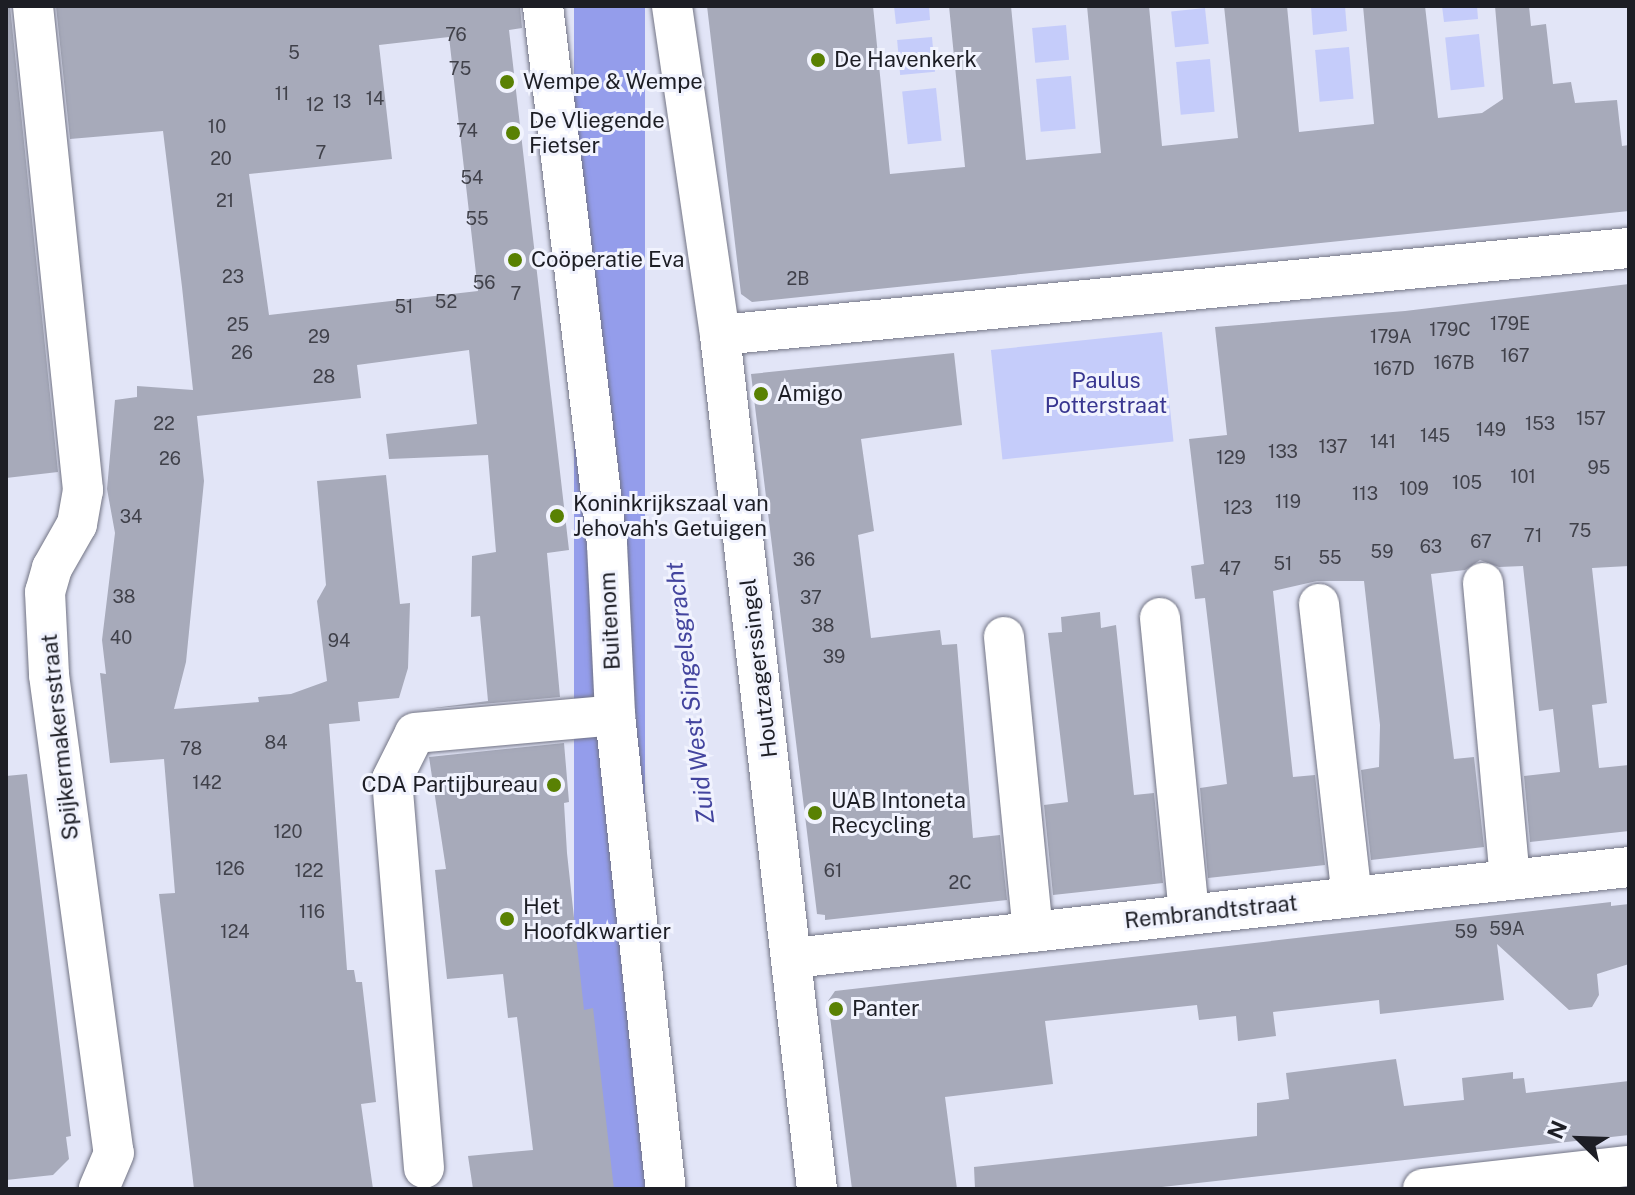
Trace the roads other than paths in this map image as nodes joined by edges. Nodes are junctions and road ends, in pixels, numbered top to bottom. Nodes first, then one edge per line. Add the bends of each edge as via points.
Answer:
1 (33, 6) edge
2 (543, 6) edge
3 (672, 6) edge
4 (1629, 248) edge
5 (720, 335) junction
6 (1483, 583) dead end
7 (1319, 604) dead end
8 (1160, 618) dead end
9 (1004, 637) dead end
10 (615, 715) junction
11 (1629, 867) edge
12 (1510, 880) junction
13 (1352, 897) junction
14 (1189, 915) junction
15 (1033, 932) junction
16 (793, 958) junction
17 (1629, 1166) edge
18 (424, 1168) dead end
19 (101, 1187) edge
20 (666, 1189) edge
21 (817, 1189) edge
22 (1423, 1189) edge

1 - 19 street, Spijkermakersstraat via 83,490 77,524 45,592 49,675 114,1153
2 - 10 street, Buitenom via 607,544
3 - 5 street, Houtzagerssingel
4 - 5 street
5 - 16 street, Houtzagerssingel
6 - 12 street
7 - 13 street
8 - 14 street
9 - 15 street
10 - 18 street via 415,733 392,779
10 - 20 street, Buitenom
11 - 12 street, Rembrandtstraat
12 - 13 street, Rembrandtstraat
13 - 14 street, Rembrandtstraat
14 - 15 street, Rembrandtstraat
15 - 16 street, Rembrandtstraat
16 - 21 street, Houtzagerssingel
17 - 22 street

